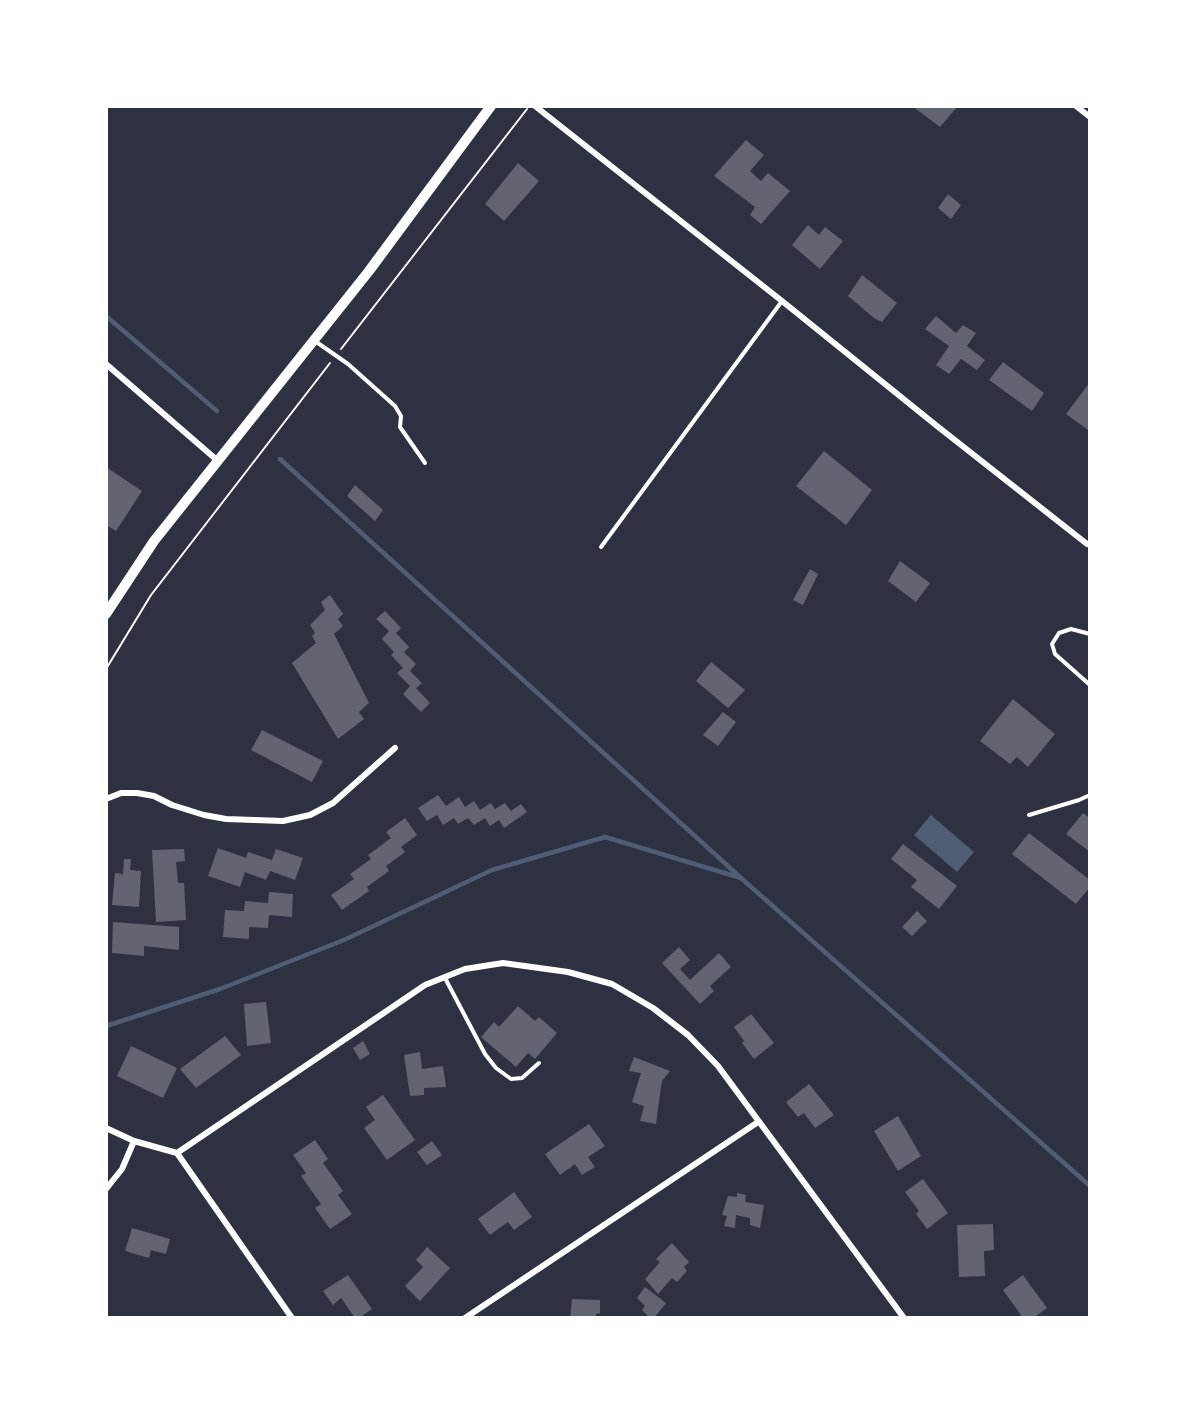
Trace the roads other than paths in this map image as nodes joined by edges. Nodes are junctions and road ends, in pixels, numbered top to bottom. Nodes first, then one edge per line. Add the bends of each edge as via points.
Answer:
1 (491, 106) edge
2 (535, 106) edge
3 (1076, 106) edge
4 (1089, 117) edge
5 (782, 301) junction
6 (315, 340) junction
7 (106, 364) edge
8 (218, 461) junction
9 (425, 464) dead end
10 (1089, 545) edge
11 (601, 547) dead end
12 (106, 614) edge
13 (1089, 634) edge
14 (1089, 685) edge
15 (395, 747) dead end
16 (1089, 795) edge
17 (106, 799) edge
18 (1029, 815) dead end
19 (445, 977) junction
20 (539, 1063) dead end
21 (758, 1122) junction
22 (106, 1128) edge
23 (134, 1141) junction
24 (177, 1153) junction
25 (106, 1188) edge
26 (292, 1317) edge
27 (465, 1317) edge
28 (904, 1317) edge

1 - 6 main road
2 - 5 street
3 - 4 street
5 - 10 street
5 - 11 lane
6 - 8 main road
6 - 9 lane via 395,406 401,416 400,427
7 - 8 street
8 - 12 main road via 154,541
13 - 14 lane via 1071,629 1059,633 1052,644 1055,654
15 - 17 street via 333,803 310,815 283,821 204,815 138,793 121,793
16 - 18 lane
19 - 20 lane via 496,1068 511,1079 522,1078
19 - 21 street via 465,969 503,963 568,972 612,984 688,1035 718,1066
19 - 24 street via 425,985
21 - 27 street
21 - 28 street
22 - 23 street
23 - 24 street
23 - 25 street via 122,1169
24 - 26 street

